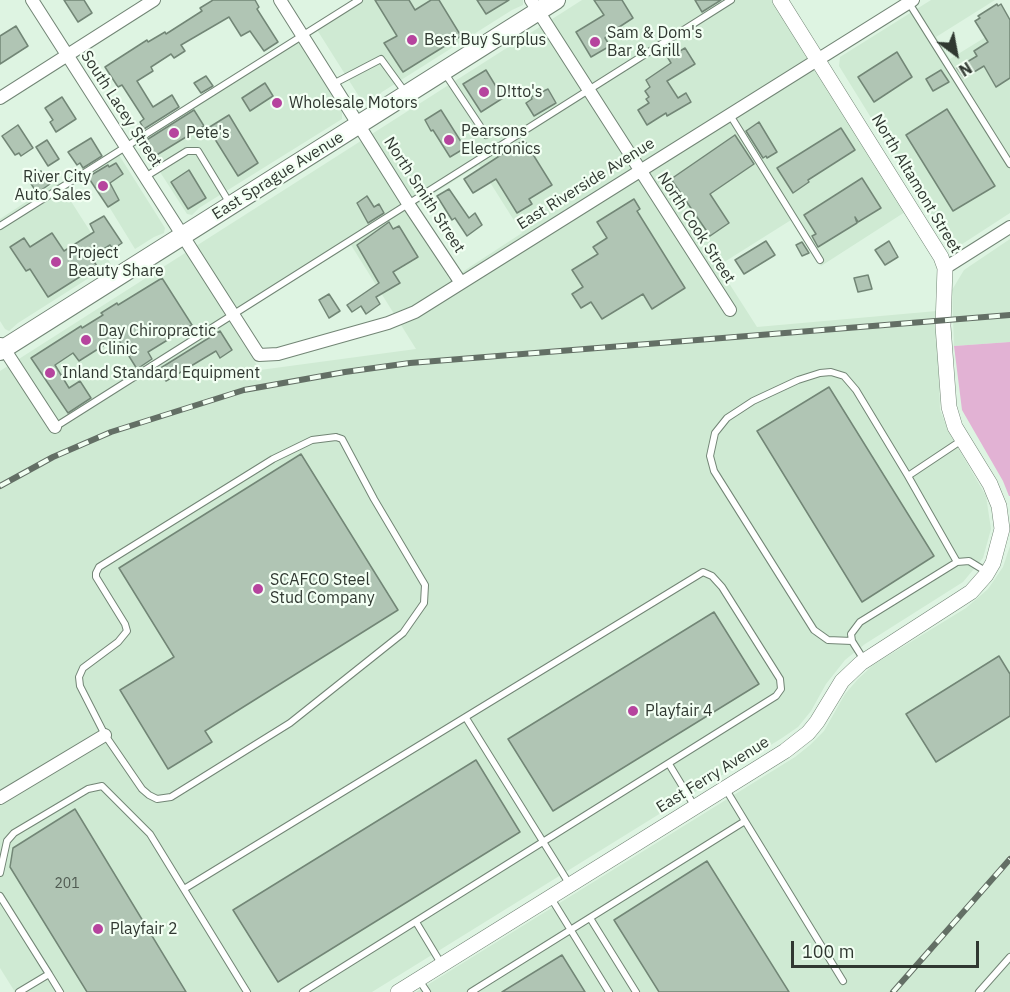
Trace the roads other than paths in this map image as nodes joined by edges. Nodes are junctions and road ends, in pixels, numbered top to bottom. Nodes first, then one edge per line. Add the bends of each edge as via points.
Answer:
1 (32, 0) edge
2 (154, 0) edge
3 (280, 0) edge
4 (359, 0) edge
5 (556, 0) edge
6 (732, 0) edge
7 (780, 0) edge
8 (911, 1) edge
9 (534, 6) edge
10 (303, 36) junction
11 (67, 55) junction
12 (818, 59) junction
13 (444, 71) junction
14 (333, 84) junction
15 (588, 91) junction
16 (407, 95) junction
17 (0, 98) edge
18 (729, 114) junction
19 (359, 124) junction
20 (486, 135) dead end
21 (126, 147) junction
22 (1010, 164) edge
23 (639, 171) junction
24 (145, 177) junction
25 (231, 205) junction
26 (409, 205) junction
27 (0, 226) edge
28 (1010, 226) edge
29 (182, 236) junction
30 (820, 260) dead end
31 (945, 268) junction
32 (461, 283) junction
33 (730, 310) dead end
34 (233, 315) junction
35 (1, 348) edge
36 (259, 355) joint
37 (55, 427) joint
38 (963, 440) junction
39 (908, 476) junction
40 (1000, 540) joint
41 (957, 562) junction
42 (988, 572) junction
43 (852, 641) junction
44 (864, 660) junction
45 (466, 718) junction
46 (105, 735) junction
47 (669, 764) junction
48 (725, 788) junction
49 (0, 798) edge
50 (696, 807) junction
51 (745, 821) junction
52 (543, 842) junction
53 (0, 873) edge
54 (570, 885) junction
55 (184, 889) junction
56 (0, 896) edge
57 (550, 898) junction
58 (590, 918) junction
59 (416, 922) junction
60 (571, 930) junction
61 (1010, 957) edge
62 (442, 965) junction
63 (49, 974) junction
64 (843, 981) dead end
65 (423, 986) edge
66 (19, 992) edge
67 (60, 992) edge
68 (247, 992) edge
69 (303, 992) edge
70 (398, 992) edge
71 (471, 992) edge
72 (609, 992) edge
73 (636, 992) edge
74 (979, 992) edge

1 - 11 street, South Lacey Street
2 - 11 street
3 - 10 street, North Smith Street
4 - 10 lane
5 - 9 main road, East Sprague Avenue
6 - 15 lane
7 - 12 street, North Altamont Street
8 - 12 street, East Riverside Avenue
8 - 22 lane
9 - 13 main road, East Sprague Avenue
9 - 15 street, North Cook Street
10 - 14 street, North Smith Street
10 - 21 lane
11 - 17 street
11 - 21 street, South Lacey Street
12 - 18 street, East Riverside Avenue
12 - 31 street, North Altamont Street via 928,234
13 - 16 main road, East Sprague Avenue
13 - 20 lane
14 - 16 lane via 381,59
14 - 19 street, North Smith Street
15 - 23 street, North Cook Street
15 - 26 lane
16 - 19 main road, East Sprague Avenue
18 - 23 street, East Riverside Avenue
18 - 30 lane
19 - 25 main road, East Sprague Avenue
19 - 26 street, North Smith Street
21 - 24 street, South Lacey Street
21 - 27 lane
23 - 32 street, East Riverside Avenue
23 - 33 street, North Cook Street
24 - 25 lane via 187,151 198,151
24 - 29 street, South Lacey Street
25 - 29 main road, East Sprague Avenue
26 - 32 street, North Smith Street
26 - 34 lane
28 - 31 street
29 - 34 street, South Lacey Street
29 - 35 main road, East Sprague Avenue
31 - 38 street, North Altamont Street via 943,326 949,407
32 - 36 street, East Riverside Avenue via 388,323 278,354
34 - 36 street, South Lacey Street
34 - 37 lane
35 - 37 street
38 - 39 lane
38 - 40 street, North Altamont Street via 995,494 1001,517
39 - 41 lane
39 - 43 lane via 856,390 844,376 831,372 798,380 753,401 727,418 715,433 710,456 714,471 814,630 828,640
40 - 42 street, East Ferry Avenue
41 - 42 lane via 969,561
41 - 43 lane via 860,622 851,634
42 - 44 street, East Ferry Avenue via 963,598
43 - 44 lane
44 - 48 street, East Ferry Avenue via 842,681 808,733
45 - 47 lane via 703,572 722,587 780,680 781,688 770,701
45 - 52 lane
45 - 55 lane
46 - 46 lane via 79,677 83,668 127,631 96,577 99,567 273,459 312,440 342,439 425,585 424,603 403,633 290,723 171,797 157,799 142,789
46 - 49 street
47 - 50 lane
47 - 52 lane
48 - 50 street, East Ferry Avenue
48 - 51 lane
50 - 54 street, East Ferry Avenue
51 - 58 lane
51 - 64 lane
52 - 54 lane
52 - 59 lane
53 - 55 lane via 7,841 14,833 88,789 102,786 150,834
54 - 57 street, East Ferry Avenue
55 - 68 lane
56 - 63 lane
57 - 60 lane
57 - 62 street, East Ferry Avenue
58 - 60 lane
58 - 73 lane
59 - 62 lane
59 - 69 lane
60 - 71 lane
60 - 72 lane
61 - 74 lane
62 - 65 street, East Ferry Avenue
63 - 66 lane
63 - 67 lane
65 - 70 street, East Ferry Avenue

